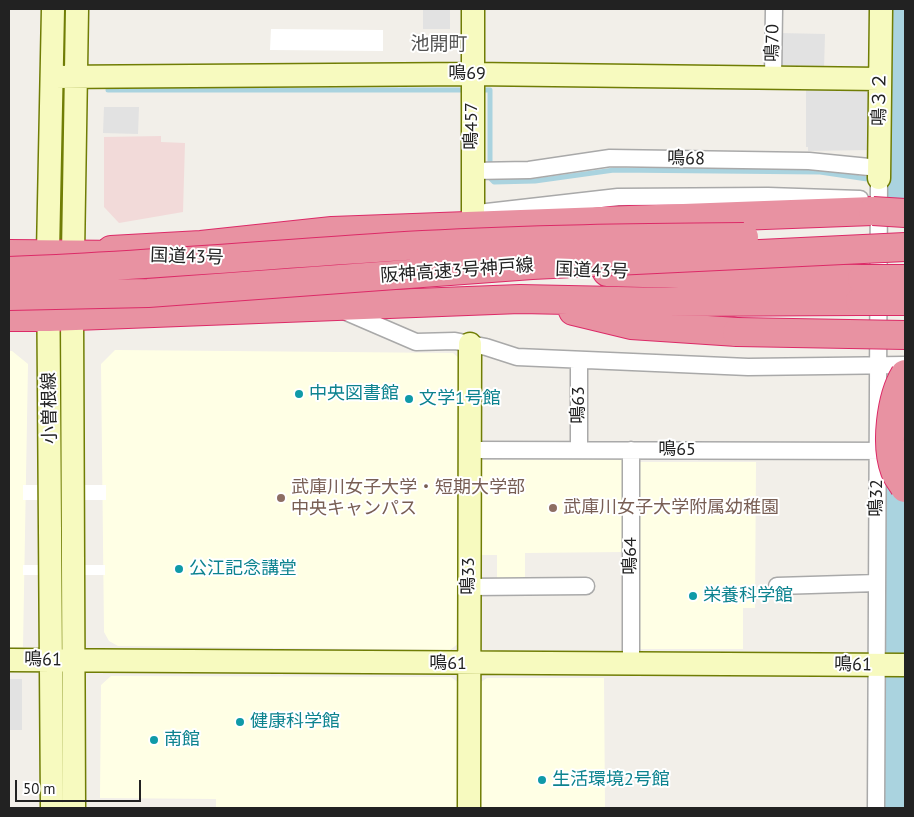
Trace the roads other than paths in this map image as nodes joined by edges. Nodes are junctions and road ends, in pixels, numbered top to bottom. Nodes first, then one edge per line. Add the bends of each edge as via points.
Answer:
1 (53, 9) edge
2 (77, 9) edge
3 (472, 9) edge
4 (774, 9) edge
5 (881, 9) edge
6 (76, 76) junction
7 (53, 77) junction
8 (773, 77) junction
9 (880, 79) junction
10 (472, 85) junction
11 (483, 171) junction
12 (879, 184) junction
13 (905, 213) edge
14 (473, 214) junction
15 (905, 237) edge
16 (905, 247) edge
17 (60, 252) junction
18 (9, 254) edge
19 (905, 264) edge
20 (9, 271) edge
21 (601, 272) junction
22 (905, 279) edge
23 (9, 296) edge
24 (861, 298) junction
25 (520, 299) junction
26 (905, 301) edge
27 (334, 306) junction
28 (9, 316) edge
29 (61, 316) junction
30 (905, 316) edge
31 (905, 335) edge
32 (470, 344) junction
33 (579, 360) junction
34 (905, 365) edge
35 (890, 368) edge
36 (468, 450) junction
37 (579, 450) junction
38 (631, 450) junction
39 (881, 451) junction
40 (905, 451) edge
41 (905, 488) edge
42 (877, 583) junction
43 (586, 586) dead end
44 (776, 586) dead end
45 (469, 587) junction
46 (9, 660) edge
47 (51, 660) junction
48 (75, 661) junction
49 (631, 662) junction
50 (469, 664) junction
51 (890, 665) edge
52 (52, 808) edge
53 (74, 808) edge
54 (469, 808) edge
55 (876, 808) edge

1 - 7 street, 小曽根線
2 - 6 street, 小曽根線
3 - 10 street, 鳴457
4 - 8 street, 鳴70
5 - 9 street, 鳴３２
6 - 7 street, 鳴69
6 - 10 street, 鳴69
6 - 17 street, 小曽根線
7 - 17 street, 小曽根線
8 - 9 street, 鳴69
8 - 10 street, 鳴69
9 - 12 street, 鳴３２
10 - 11 street, 鳴457
11 - 12 street, 鳴68 via 529,170 610,158 809,161
11 - 14 street, 鳴457
12 - 14 street via 768,196 618,197
12 - 35 street, 鳴32
13 - 17 highway, bridge via 873,211 332,231 201,245
14 - 17 street via 312,223
15 - 20 highway, 阪神高速3号神戸線, bridge via 541,240
16 - 23 highway, 阪神高速3号神戸線, bridge via 532,265 148,293
17 - 18 highway, 国道43号
17 - 21 highway, 国道43号
17 - 29 street, 小曽根線
19 - 21 highway
21 - 24 highway, 国道43号
22 - 24 highway, 国道43号, bridge
24 - 25 highway, 国道43号 via 763,311 665,302
24 - 26 highway, 国道43号, bridge
24 - 30 highway
25 - 27 highway, 国道43号
25 - 31 highway, bridge via 631,325 737,332
27 - 29 highway, 国道43号
27 - 32 street via 416,342
28 - 29 highway, 国道43号
29 - 47 street, 小曽根線
29 - 48 street, 小曽根線
32 - 33 street via 517,357
32 - 36 street, 鳴33
33 - 35 street via 748,367
33 - 37 street, 鳴63
34 - 35 street
35 - 39 street, 鳴32
35 - 41 highway, bridge via 894,470
36 - 37 street, 鳴65
36 - 45 street, 鳴33
37 - 38 street, 鳴65
38 - 39 street, 鳴65
38 - 49 street, 鳴64
39 - 40 street, 鳴65
39 - 42 street, 鳴32
42 - 44 street
42 - 51 street, 鳴32
43 - 45 street
45 - 50 street, 鳴33
46 - 47 street, 鳴61
47 - 48 street, 鳴61
47 - 52 street, 小曽根線
48 - 50 street, 鳴61
48 - 53 street, 小曽根線
49 - 50 street, 鳴61
49 - 51 street, 鳴61
50 - 54 street, 鳴33
51 - 55 street, 鳴32

